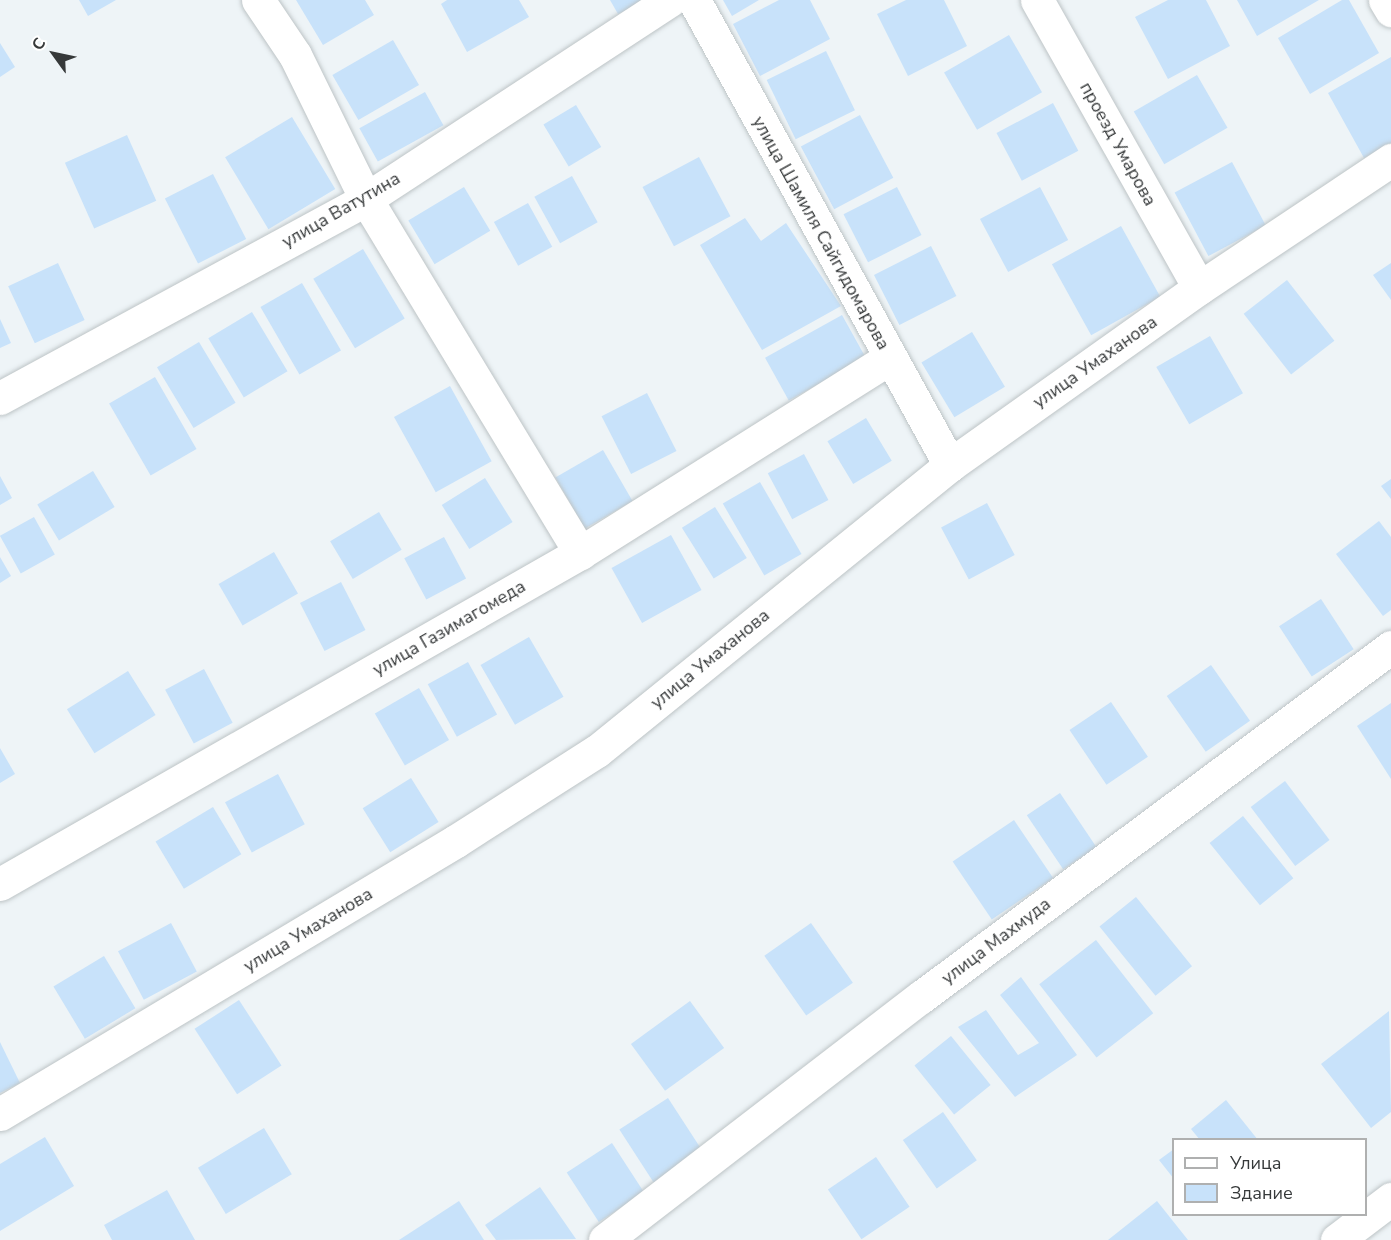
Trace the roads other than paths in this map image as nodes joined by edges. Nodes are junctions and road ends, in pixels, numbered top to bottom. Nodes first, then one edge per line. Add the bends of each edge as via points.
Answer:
1 (258, 0) edge
2 (670, 0) edge
3 (694, 0) edge
4 (1037, 0) edge
5 (1385, 0) edge
6 (1391, 10) edge
7 (1391, 160) edge
8 (366, 199) junction
9 (1199, 288) junction
10 (890, 358) junction
11 (0, 398) edge
12 (950, 465) junction
13 (580, 553) junction
14 (1391, 647) edge
15 (0, 884) edge
16 (0, 1114) edge
17 (1391, 1199) edge
18 (605, 1240) edge
19 (1337, 1240) edge

1 - 8 street via 296,55
2 - 8 street, улица Ватутина
3 - 10 street, улица Шамиля Сайгидомарова
4 - 9 street, проезд Умарова
5 - 6 street
7 - 9 street, улица Умаханова
8 - 11 street, улица Ватутина
8 - 13 street
9 - 12 street, улица Умаханова
10 - 12 street, улица Шамиля Сайгидомарова
10 - 13 street, улица Газимагомеда
12 - 16 street, улица Умаханова via 597,751 456,841
13 - 15 street, улица Газимагомеда
14 - 18 street, улица Махмуда via 921,997
17 - 19 street

